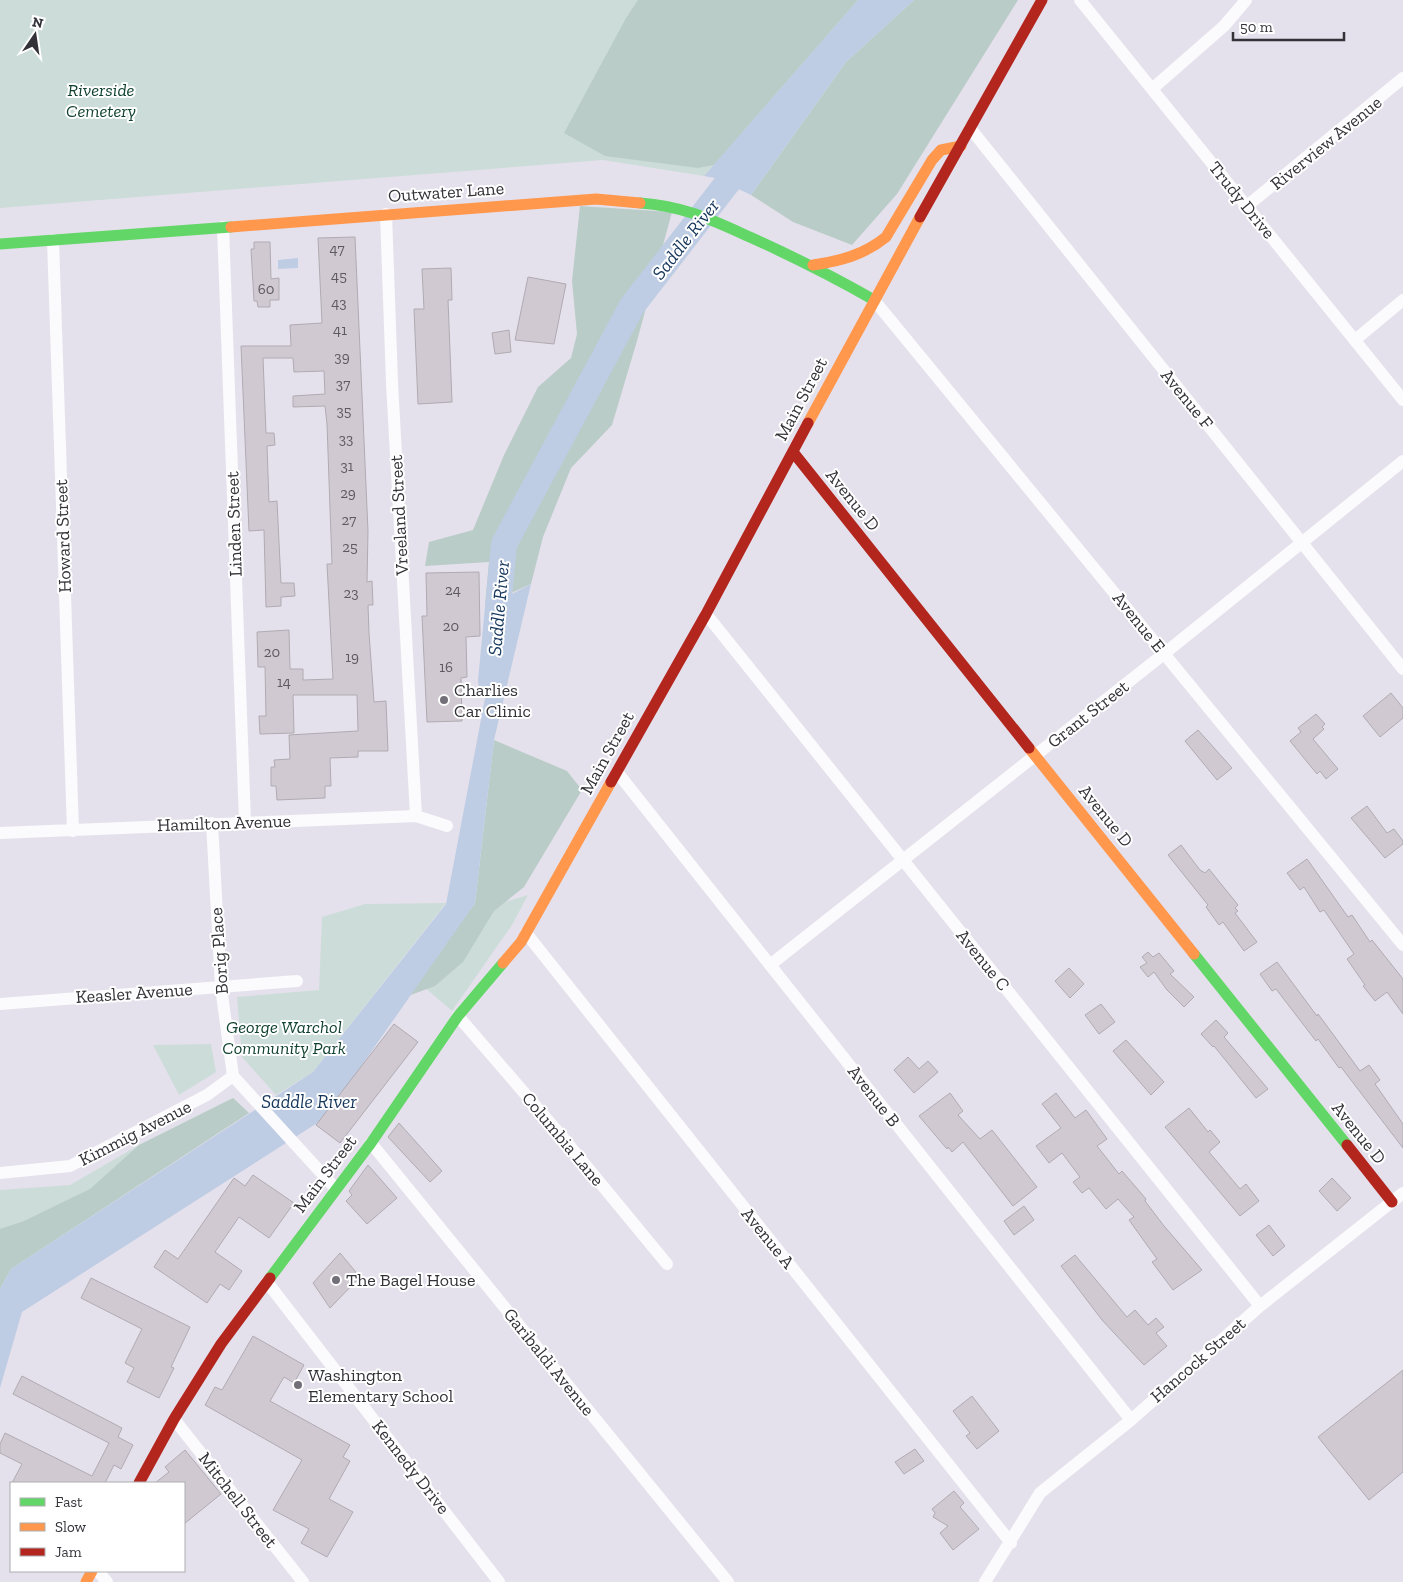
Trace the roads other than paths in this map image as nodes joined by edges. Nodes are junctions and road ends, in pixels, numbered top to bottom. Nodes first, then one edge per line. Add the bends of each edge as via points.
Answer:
1 (1042, 0) edge
2 (1080, 0) edge
3 (1246, 0) edge
4 (1403, 78) edge
5 (1152, 89) junction
6 (970, 128) junction
7 (960, 146) junction
8 (1247, 206) junction
9 (386, 214) junction
10 (223, 227) junction
11 (53, 240) junction
12 (0, 244) edge
13 (813, 266) junction
14 (874, 300) junction
15 (1403, 300) edge
16 (1355, 340) junction
17 (1403, 400) edge
18 (792, 452) junction
19 (1403, 461) edge
20 (1302, 543) junction
21 (706, 614) junction
22 (1165, 653) junction
23 (1403, 669) edge
24 (1036, 756) junction
25 (617, 772) junction
26 (416, 816) junction
27 (245, 822) junction
28 (212, 823) junction
29 (447, 826) dead end
30 (73, 831) junction
31 (0, 834) edge
32 (903, 860) junction
33 (526, 933) junction
34 (1403, 944) edge
35 (770, 965) junction
36 (297, 981) dead end
37 (221, 987) junction
38 (0, 1004) edge
39 (458, 1016) junction
40 (233, 1076) junction
41 (371, 1143) junction
42 (0, 1172) edge
43 (336, 1189) junction
44 (1403, 1193) edge
45 (1392, 1202) junction
46 (667, 1264) dead end
47 (267, 1282) junction
48 (1260, 1306) junction
49 (174, 1419) junction
50 (1131, 1420) junction
51 (140, 1482) edge
52 (1011, 1543) junction
53 (99, 1572) edge
54 (107, 1582) edge
55 (303, 1582) edge
56 (499, 1582) edge
57 (728, 1582) edge
58 (985, 1582) edge

1 - 6 street, Main Street
2 - 5 street, Trudy Drive
3 - 5 street via 1224,26
4 - 8 street, Riverview Avenue
5 - 8 street, Trudy Drive
6 - 7 street, Main Street
6 - 20 street, Avenue F
7 - 13 street via 941,150 932,160 886,237 871,251
7 - 14 street, Main Street
8 - 16 street, Trudy Drive
9 - 10 street, Outwater Lane
9 - 13 street, Outwater Lane via 596,199 668,205 704,216
9 - 26 street, Vreeland Street
10 - 11 street, Outwater Lane
10 - 27 street, Linden Street
11 - 12 street, Outwater Lane
11 - 30 street, Howard Street
13 - 14 street, Outwater Lane
14 - 18 street, Main Street
14 - 22 street, Avenue E
15 - 16 street
16 - 17 street, Trudy Drive
18 - 21 street, Main Street
18 - 24 street, Avenue D
19 - 20 street, Grant Street
20 - 22 street, Grant Street
20 - 23 street, Avenue F
21 - 25 street, Main Street
21 - 32 street, Avenue C
22 - 24 street, Grant Street
22 - 34 street, Avenue E
24 - 32 street, Grant Street
24 - 45 street, Avenue D
25 - 33 street, Main Street
25 - 35 street, Avenue B
26 - 27 street, Hamilton Avenue
26 - 29 street, Hamilton Avenue
27 - 28 street, Hamilton Avenue
28 - 30 street, Hamilton Avenue
28 - 37 street, Borig Place
30 - 31 street, Hamilton Avenue
32 - 35 street, Grant Street
32 - 48 street, Avenue C
33 - 39 street, Main Street
33 - 52 street, Avenue A
35 - 50 street, Avenue B
36 - 37 street, Keasler Avenue
37 - 38 street, Keasler Avenue
37 - 40 street, Borig Place
39 - 41 street, Main Street
39 - 46 street, Columbia Lane
40 - 42 street, Kimmig Avenue via 207,1095 70,1166
40 - 43 street
41 - 43 street, Main Street
41 - 57 street, Garibaldi Avenue
43 - 47 street, Main Street
44 - 45 street, Hancock Street
45 - 48 street, Hancock Street
47 - 49 street, Main Street via 221,1344
47 - 56 street, Kennedy Drive
48 - 50 street, Hancock Street
49 - 51 street, Main Street
49 - 55 street, Mitchell Street
50 - 52 street, Hancock Street via 1040,1493
52 - 58 street, Hancock Street
53 - 54 street

